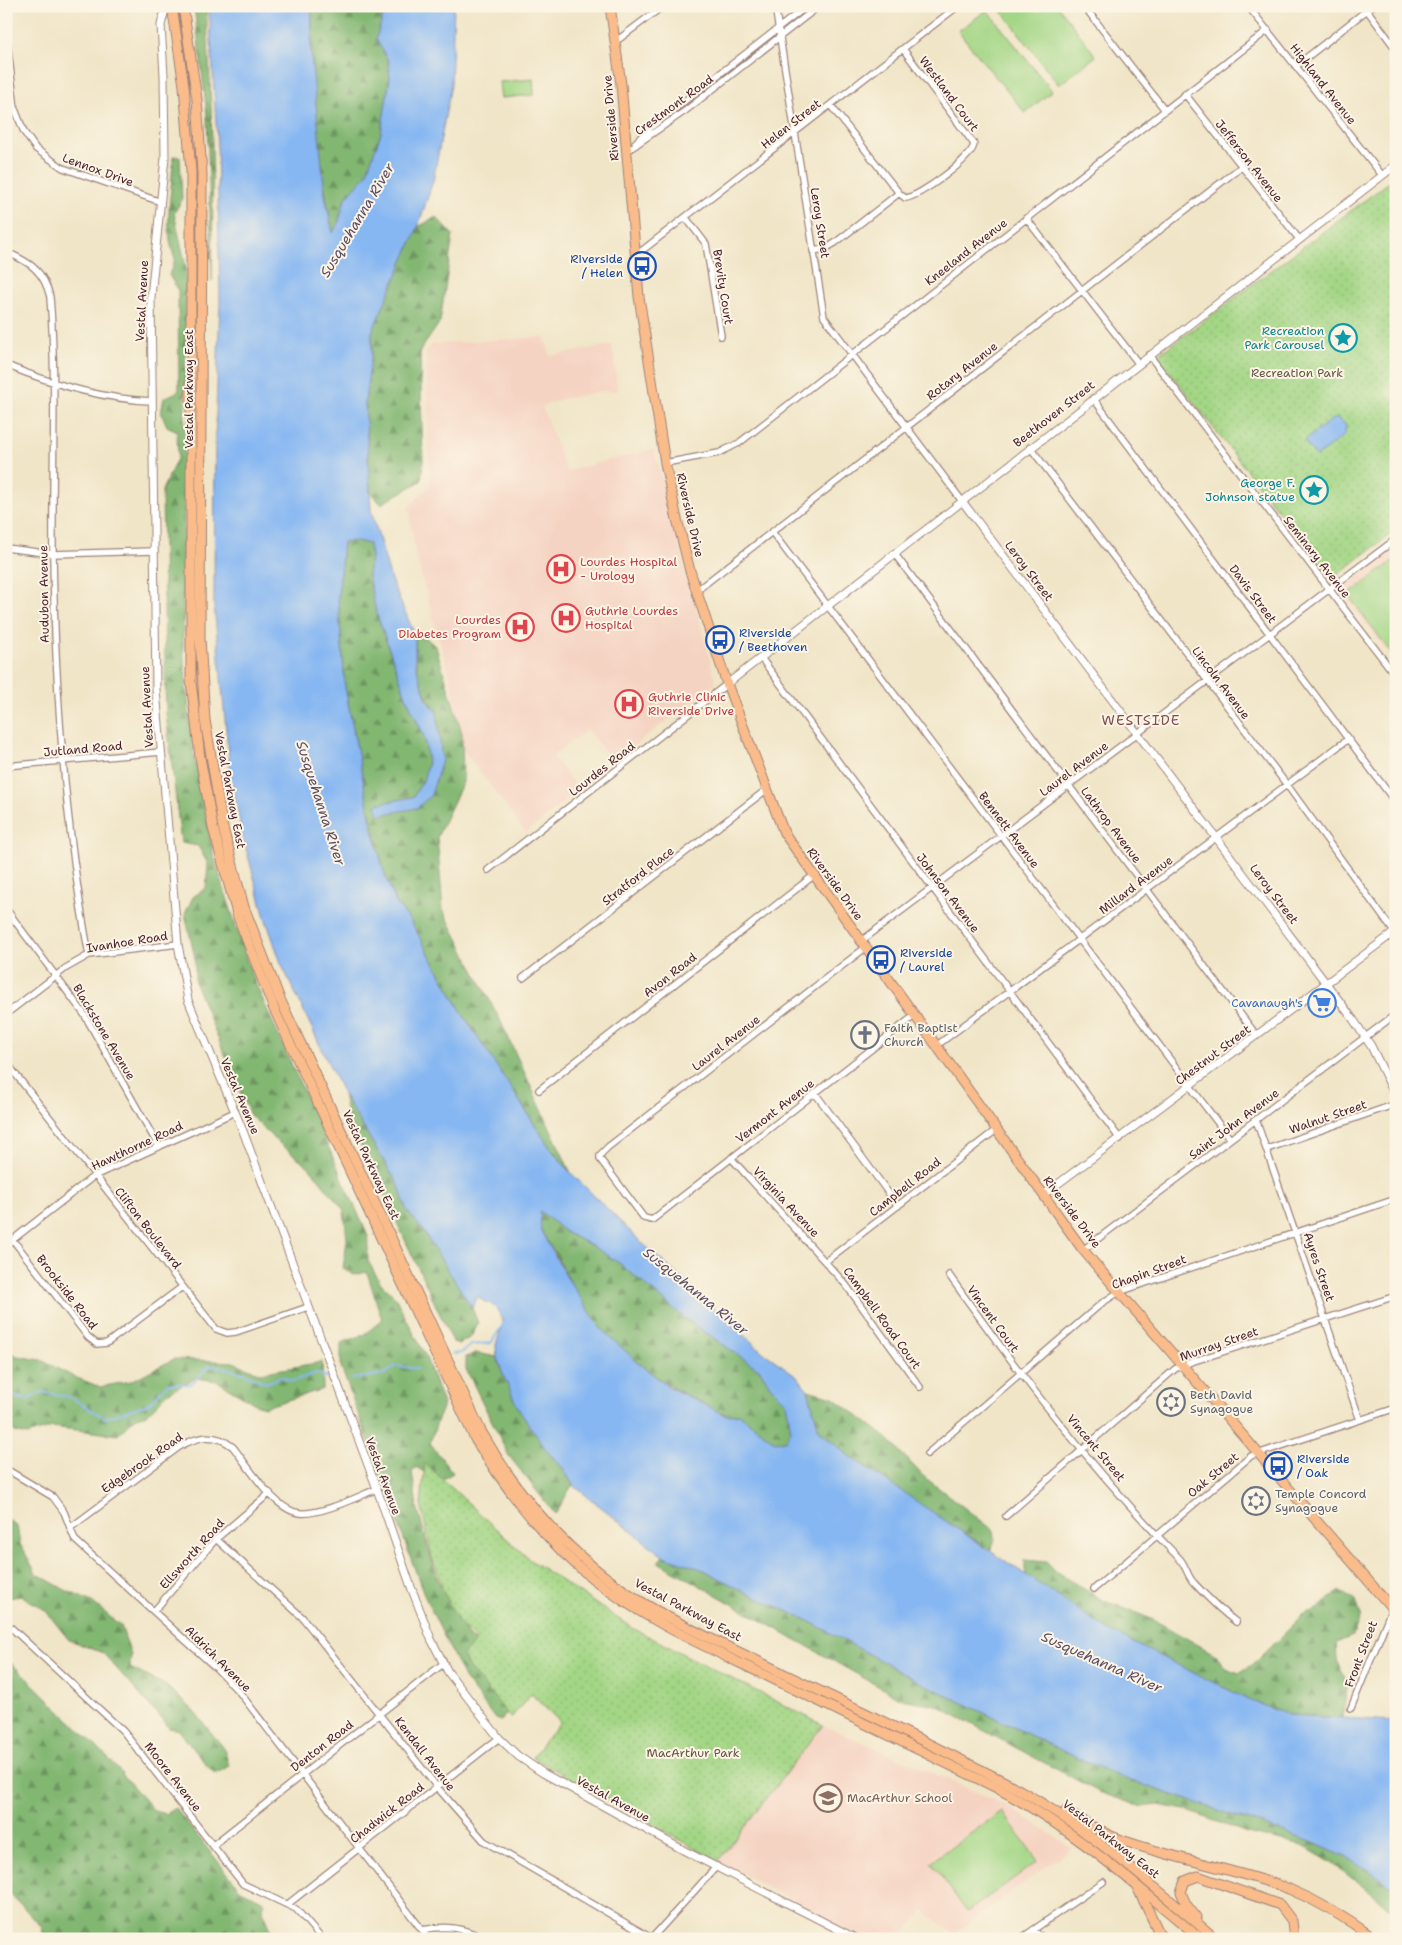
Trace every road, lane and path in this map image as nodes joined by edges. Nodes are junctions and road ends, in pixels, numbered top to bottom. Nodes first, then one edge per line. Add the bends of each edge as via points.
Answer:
1 (166, 6) edge
2 (172, 6) edge
3 (183, 6) edge
4 (610, 6) edge
5 (663, 6) edge
6 (775, 6) edge
7 (807, 6) edge
8 (819, 6) edge
9 (958, 6) edge
10 (1084, 6) edge
11 (1248, 6) edge
12 (1368, 8) edge
13 (779, 29) junction
14 (1268, 30) junction
15 (6, 32) edge
16 (780, 36) junction
17 (616, 42) junction
18 (903, 49) junction
19 (1396, 49) edge
20 (1296, 66) junction
21 (700, 90) junction
22 (1185, 94) junction
23 (704, 96) junction
24 (831, 106) junction
25 (1165, 110) junction
26 (795, 133) junction
27 (627, 151) junction
28 (1396, 165) edge
29 (1241, 167) junction
30 (1382, 175) junction
31 (899, 193) junction
32 (162, 202) junction
33 (686, 218) junction
34 (1026, 218) junction
35 (1298, 239) junction
36 (813, 251) junction
37 (6, 252) edge
38 (635, 256) junction
39 (1082, 290) junction
40 (721, 336) dead end
41 (851, 355) junction
42 (1149, 355) junction
43 (1138, 363) junction
44 (6, 365) edge
45 (52, 382) junction
46 (1093, 398) junction
47 (151, 401) junction
48 (906, 427) junction
49 (1030, 447) junction
50 (665, 463) junction
51 (962, 500) junction
52 (772, 532) junction
53 (1396, 539) edge
54 (6, 548) edge
55 (153, 551) junction
56 (894, 553) junction
57 (53, 554) junction
58 (1329, 590) junction
59 (696, 591) junction
60 (828, 605) junction
61 (1270, 635) junction
62 (761, 658) junction
63 (1396, 676) edge
64 (1207, 682) junction
65 (727, 684) junction
66 (1138, 733) junction
67 (1347, 740) junction
68 (161, 752) junction
69 (62, 761) junction
70 (6, 766) edge
71 (1068, 785) junction
72 (1287, 786) junction
73 (766, 790) junction
74 (1396, 803) edge
75 (1001, 836) junction
76 (1217, 838) junction
77 (488, 870) dead end
78 (813, 876) junction
79 (932, 888) junction
80 (1147, 890) junction
81 (6, 909) edge
82 (1395, 932) edge
83 (1080, 940) junction
84 (178, 944) junction
85 (862, 945) junction
86 (89, 955) junction
87 (56, 976) junction
88 (523, 978) dead end
89 (1327, 983) junction
90 (1010, 992) junction
91 (6, 1014) edge
92 (1396, 1014) edge
93 (914, 1016) junction
94 (1257, 1036) junction
95 (1366, 1037) junction
96 (936, 1046) junction
97 (6, 1062) edge
98 (1190, 1087) junction
99 (539, 1090) dead end
100 (815, 1093) junction
101 (1396, 1097) edge
102 (1396, 1104) edge
103 (235, 1112) junction
104 (1256, 1120) junction
105 (996, 1130) junction
106 (1120, 1139) junction
107 (1230, 1139) junction
108 (159, 1147) junction
109 (1267, 1149) junction
110 (731, 1158) junction
111 (94, 1176) junction
112 (1043, 1195) junction
113 (1396, 1199) edge
114 (898, 1206) junction
115 (648, 1220) joint
116 (1296, 1233) junction
117 (13, 1240) junction
118 (6, 1245) edge
119 (1083, 1250) junction
120 (826, 1261) junction
121 (949, 1275) dead end
122 (182, 1288) junction
123 (1119, 1292) junction
124 (1396, 1296) edge
125 (308, 1307) junction
126 (1326, 1318) junction
127 (1182, 1366) junction
128 (1021, 1374) junction
129 (920, 1387) dead end
130 (1396, 1408) edge
131 (1360, 1420) junction
132 (1082, 1449) junction
133 (927, 1454) dead end
134 (1258, 1454) junction
135 (6, 1469) edge
136 (377, 1490) junction
137 (270, 1493) junction
138 (1006, 1516) dead end
139 (70, 1528) junction
140 (1157, 1535) junction
141 (216, 1539) junction
142 (1094, 1589) dead end
143 (1394, 1611) edge
144 (154, 1612) junction
145 (1236, 1622) dead end
146 (6, 1623) edge
147 (444, 1663) junction
148 (1351, 1708) dead end
149 (380, 1712) junction
150 (499, 1738) junction
151 (302, 1773) junction
152 (437, 1787) junction
153 (1037, 1800) junction
154 (213, 1845) junction
155 (359, 1848) junction
156 (717, 1866) junction
157 (1122, 1872) junction
158 (1103, 1882) dead end
159 (288, 1904) junction
160 (422, 1930) junction
161 (1033, 1930) junction
162 (652, 1938) edge
163 (322, 1939) edge
164 (429, 1939) edge
165 (485, 1939) edge
166 (857, 1939) edge
167 (1020, 1939) edge
168 (1044, 1939) edge
169 (1162, 1939) edge
170 (1200, 1939) edge
171 (1216, 1939) edge
172 (1294, 1939) edge
173 (1375, 1939) edge

1 - 32 street, Vestal Avenue via 161,25 166,136
2 - 157 main road, Vestal Parkway East via 184,86 191,171 191,672 205,792 222,863 254,960 476,1439 527,1514 573,1562 616,1596 693,1640 1014,1796 1067,1830
3 - 153 main road, Vestal Parkway East via 197,99 202,174 202,678 219,812 244,906 280,999 481,1431 506,1471 548,1524 596,1569 640,1601
4 - 17 main road, Riverside Drive
5 - 17 street
6 - 13 street, Leroy Street
7 - 13 street, Crestmont Road
8 - 16 street, Crestmont Road
9 - 18 street, Helen Street
10 - 25 street
11 - 14 street, Highland Avenue
12 - 19 street
12 - 20 street
13 - 16 street, Leroy Street
13 - 21 street, Crestmont Road
14 - 20 street, Highland Avenue
14 - 22 street, Kneeland Avenue
15 - 32 street, Lennox Drive via 15,110 24,132 36,149 63,168
16 - 23 street, Crestmont Road
16 - 26 street, Leroy Street
17 - 27 main road, Riverside Drive
18 - 24 street, Helen Street
18 - 31 street, Westland Court via 974,147 966,158 916,196 904,198
20 - 30 street, Highland Avenue
21 - 23 street
21 - 27 street, Crestmont Road via 651,127
22 - 25 street, Kneeland Avenue
22 - 29 street, Jefferson Avenue
23 - 27 street, Crestmont Road
24 - 26 street, Helen Street
24 - 31 street
25 - 34 street, Kneeland Avenue
26 - 33 street, Helen Street
26 - 36 street, Leroy Street
27 - 38 main road, Riverside Drive
28 - 30 street, Beethoven Street
29 - 35 street, Jefferson Avenue
29 - 39 street, Rotary Avenue
30 - 35 street, Beethoven Street
31 - 36 street via 835,243
32 - 47 street, Vestal Avenue via 151,297
33 - 38 street, Helen Street
33 - 40 street, Brevity Court via 706,244
34 - 39 street
34 - 41 street, Kneeland Avenue
35 - 42 street, Beethoven Street
36 - 41 street, Leroy Street via 824,317
37 - 45 street, Audubon Avenue via 30,263 46,281 51,309
38 - 50 main road, Riverside Drive
39 - 43 street
39 - 48 street, Rotary Avenue
41 - 48 street, Leroy Street
41 - 50 street, Kneeland Avenue via 730,449
42 - 43 street, Beethoven Street
42 - 58 street, Seminary Avenue
43 - 46 street, Beethoven Street
44 - 45 street
45 - 47 street via 84,391
45 - 57 street, Audubon Avenue
46 - 49 street, Beethoven Street
46 - 61 street, Davis Street
47 - 55 street, Vestal Avenue
48 - 51 street, Leroy Street
48 - 52 street, Rotary Avenue
49 - 51 street, Beethoven Street
49 - 64 street, Lincoln Avenue
50 - 59 main road, Riverside Drive
51 - 56 street, Beethoven Street
51 - 66 street, Leroy Street
52 - 59 street, Rotary Avenue
52 - 60 street, Bennett Avenue
53 - 58 street, Laurel Avenue
54 - 57 street
55 - 57 street
55 - 68 street, Vestal Avenue via 156,690
56 - 60 street, Beethoven Street
56 - 71 street, Lathrop Avenue
57 - 69 street, Audubon Avenue
58 - 61 street, Laurel Avenue
58 - 63 street, Seminary Avenue
59 - 65 main road, Riverside Drive
60 - 62 street, Beethoven Street
60 - 75 street, Bennett Avenue
61 - 64 street, Laurel Avenue
61 - 67 street, Davis Street
62 - 65 street, Beethoven Street
62 - 79 street, Johnson Avenue
64 - 66 street, Laurel Avenue
64 - 72 street, Lincoln Avenue
65 - 73 main road, Riverside Drive
65 - 77 street, Lourdes Road
66 - 71 street, Laurel Avenue
66 - 76 street, Leroy Street
67 - 72 street, Millard Avenue
67 - 74 street, Davis Street
68 - 69 street, Jutland Road
68 - 84 street, Vestal Avenue
69 - 70 street, Jutland Road
69 - 86 street, Audubon Avenue via 76,888
71 - 75 street, Laurel Avenue
71 - 80 street, Lathrop Avenue
72 - 76 street, Millard Avenue
72 - 82 street, Lincoln Avenue
73 - 78 main road, Riverside Drive via 784,833
73 - 88 street, Stratford Place
75 - 79 street, Laurel Avenue
75 - 83 street, Bennett Avenue
76 - 80 street, Millard Avenue
76 - 89 street, Leroy Street
78 - 85 main road, Riverside Drive
78 - 99 street, Avon Road
79 - 85 street, Laurel Avenue
79 - 90 street, Johnson Avenue
80 - 83 street, Millard Avenue
80 - 94 street, Lathrop Avenue
81 - 87 street, Blackstone Avenue
82 - 89 street, Chestnut Street
83 - 90 street, Millard Avenue
83 - 98 street, Bennett Avenue
84 - 86 street, Ivanhoe Road
84 - 103 street, Vestal Avenue via 188,1000
85 - 93 main road, Riverside Drive
85 - 115 street, Laurel Avenue via 600,1155 600,1160
86 - 87 street, Ivanhoe Road
87 - 91 street, Ivanhoe Road
87 - 108 street, Blackstone Avenue via 84,1014
89 - 94 street, Chestnut Street
89 - 95 street, Leroy Street
90 - 96 street, Millard Avenue
90 - 106 street, Johnson Avenue
92 - 95 street, Saint John Avenue
93 - 96 main road, Riverside Drive
93 - 100 street, Vermont Avenue
94 - 98 street, Chestnut Street
95 - 101 street, Leroy Street
95 - 104 street, Saint John Avenue
96 - 105 main road, Riverside Drive
97 - 111 street, Clifton Boulevard
98 - 106 street, Chestnut Street
98 - 107 street, Bennett Avenue
100 - 110 street, Vermont Avenue
100 - 114 street
102 - 109 street, Walnut Street
103 - 108 street, Hawthorne Road
103 - 125 street, Vestal Avenue
104 - 107 street, Saint John Avenue
104 - 109 street, Ayres Street
105 - 112 main road, Riverside Drive
105 - 114 street, Campbell Road
106 - 112 street, Chestnut Street
107 - 119 street, Saint John Avenue
108 - 111 street, Hawthorne Road
109 - 116 street, Ayres Street
110 - 115 street, Vermont Avenue
110 - 120 street, Virginia Avenue
111 - 117 street, Hawthorne Road
111 - 122 street, Clifton Boulevard
112 - 119 main road, Riverside Drive
113 - 116 street, Chapin Street
114 - 120 street, Campbell Road
116 - 123 street, Chapin Street
116 - 126 street, Ayres Street
117 - 118 street, Hawthorne Road
117 - 122 street, Brookside Road via 97,1344 107,1343
119 - 123 main road, Riverside Drive
120 - 129 street, Campbell Road Court
121 - 128 street, Vincent Court
122 - 125 street, Clifton Boulevard via 216,1329 227,1333
123 - 127 main road, Riverside Drive
123 - 128 street, Chapin Street
124 - 126 street, Murray Street
125 - 136 street, Vestal Avenue
126 - 127 street, Murray Street
126 - 131 street, Ayres Street
127 - 132 street, Murray Street
127 - 134 main road, Riverside Drive
128 - 132 street, Vincent Street
128 - 133 street, Chapin Street
130 - 131 street, Oak Street
131 - 134 street, Oak Street
132 - 138 street, Murray Street
132 - 140 street, Vincent Street
134 - 140 street, Oak Street via 1239,1465
134 - 143 main road, Riverside Drive
135 - 139 street, Aldrich Avenue via 53,1497
136 - 137 street, Edgebrook Road via 302,1514 284,1508
136 - 147 street, Vestal Avenue via 411,1587
137 - 139 street, Edgebrook Road via 233,1447 224,1440 209,1436 178,1447
137 - 141 street, Ellsworth Road
139 - 144 street, Aldrich Avenue via 81,1546
140 - 142 street, Oak Street
140 - 145 street, Vincent Street via 1180,1559 1195,1584
141 - 144 street, Ellsworth Road
141 - 149 street, Kendall Avenue via 302,1617
143 - 148 street, Front Street
144 - 151 street, Aldrich Avenue via 240,1693
146 - 154 street, Moore Avenue via 124,1732
147 - 149 street, Denton Road
147 - 150 street, Vestal Avenue
149 - 151 street, Denton Road
149 - 152 street, Kendall Avenue
150 - 152 street, Chadwick Road
150 - 156 street, Vestal Avenue via 543,1773
151 - 154 street, Denton Road
151 - 155 street, Aldrich Avenue
152 - 155 street, Chadwick Road
152 - 162 street, Kendall Avenue via 484,1841
153 - 171 main road, Vestal Parkway East via 1098,1841
153 - 173 main road via 1044,1798 1122,1840 1290,1890 1335,1912
154 - 159 street, Moore Avenue via 244,1884
155 - 159 street, Chadwick Road
155 - 160 street, Aldrich Avenue
156 - 162 street
156 - 166 street, Vestal Avenue
157 - 169 main road via 1140,1892
157 - 170 main road, Vestal Parkway East
158 - 161 street
159 - 163 street, Moore Avenue via 304,1916
160 - 164 street, Aldrich Avenue
160 - 165 street via 454,1927
161 - 167 street
161 - 168 street
171 - 172 main road via 1183,1898 1182,1886 1192,1877 1205,1877 1280,1905 1292,1921

